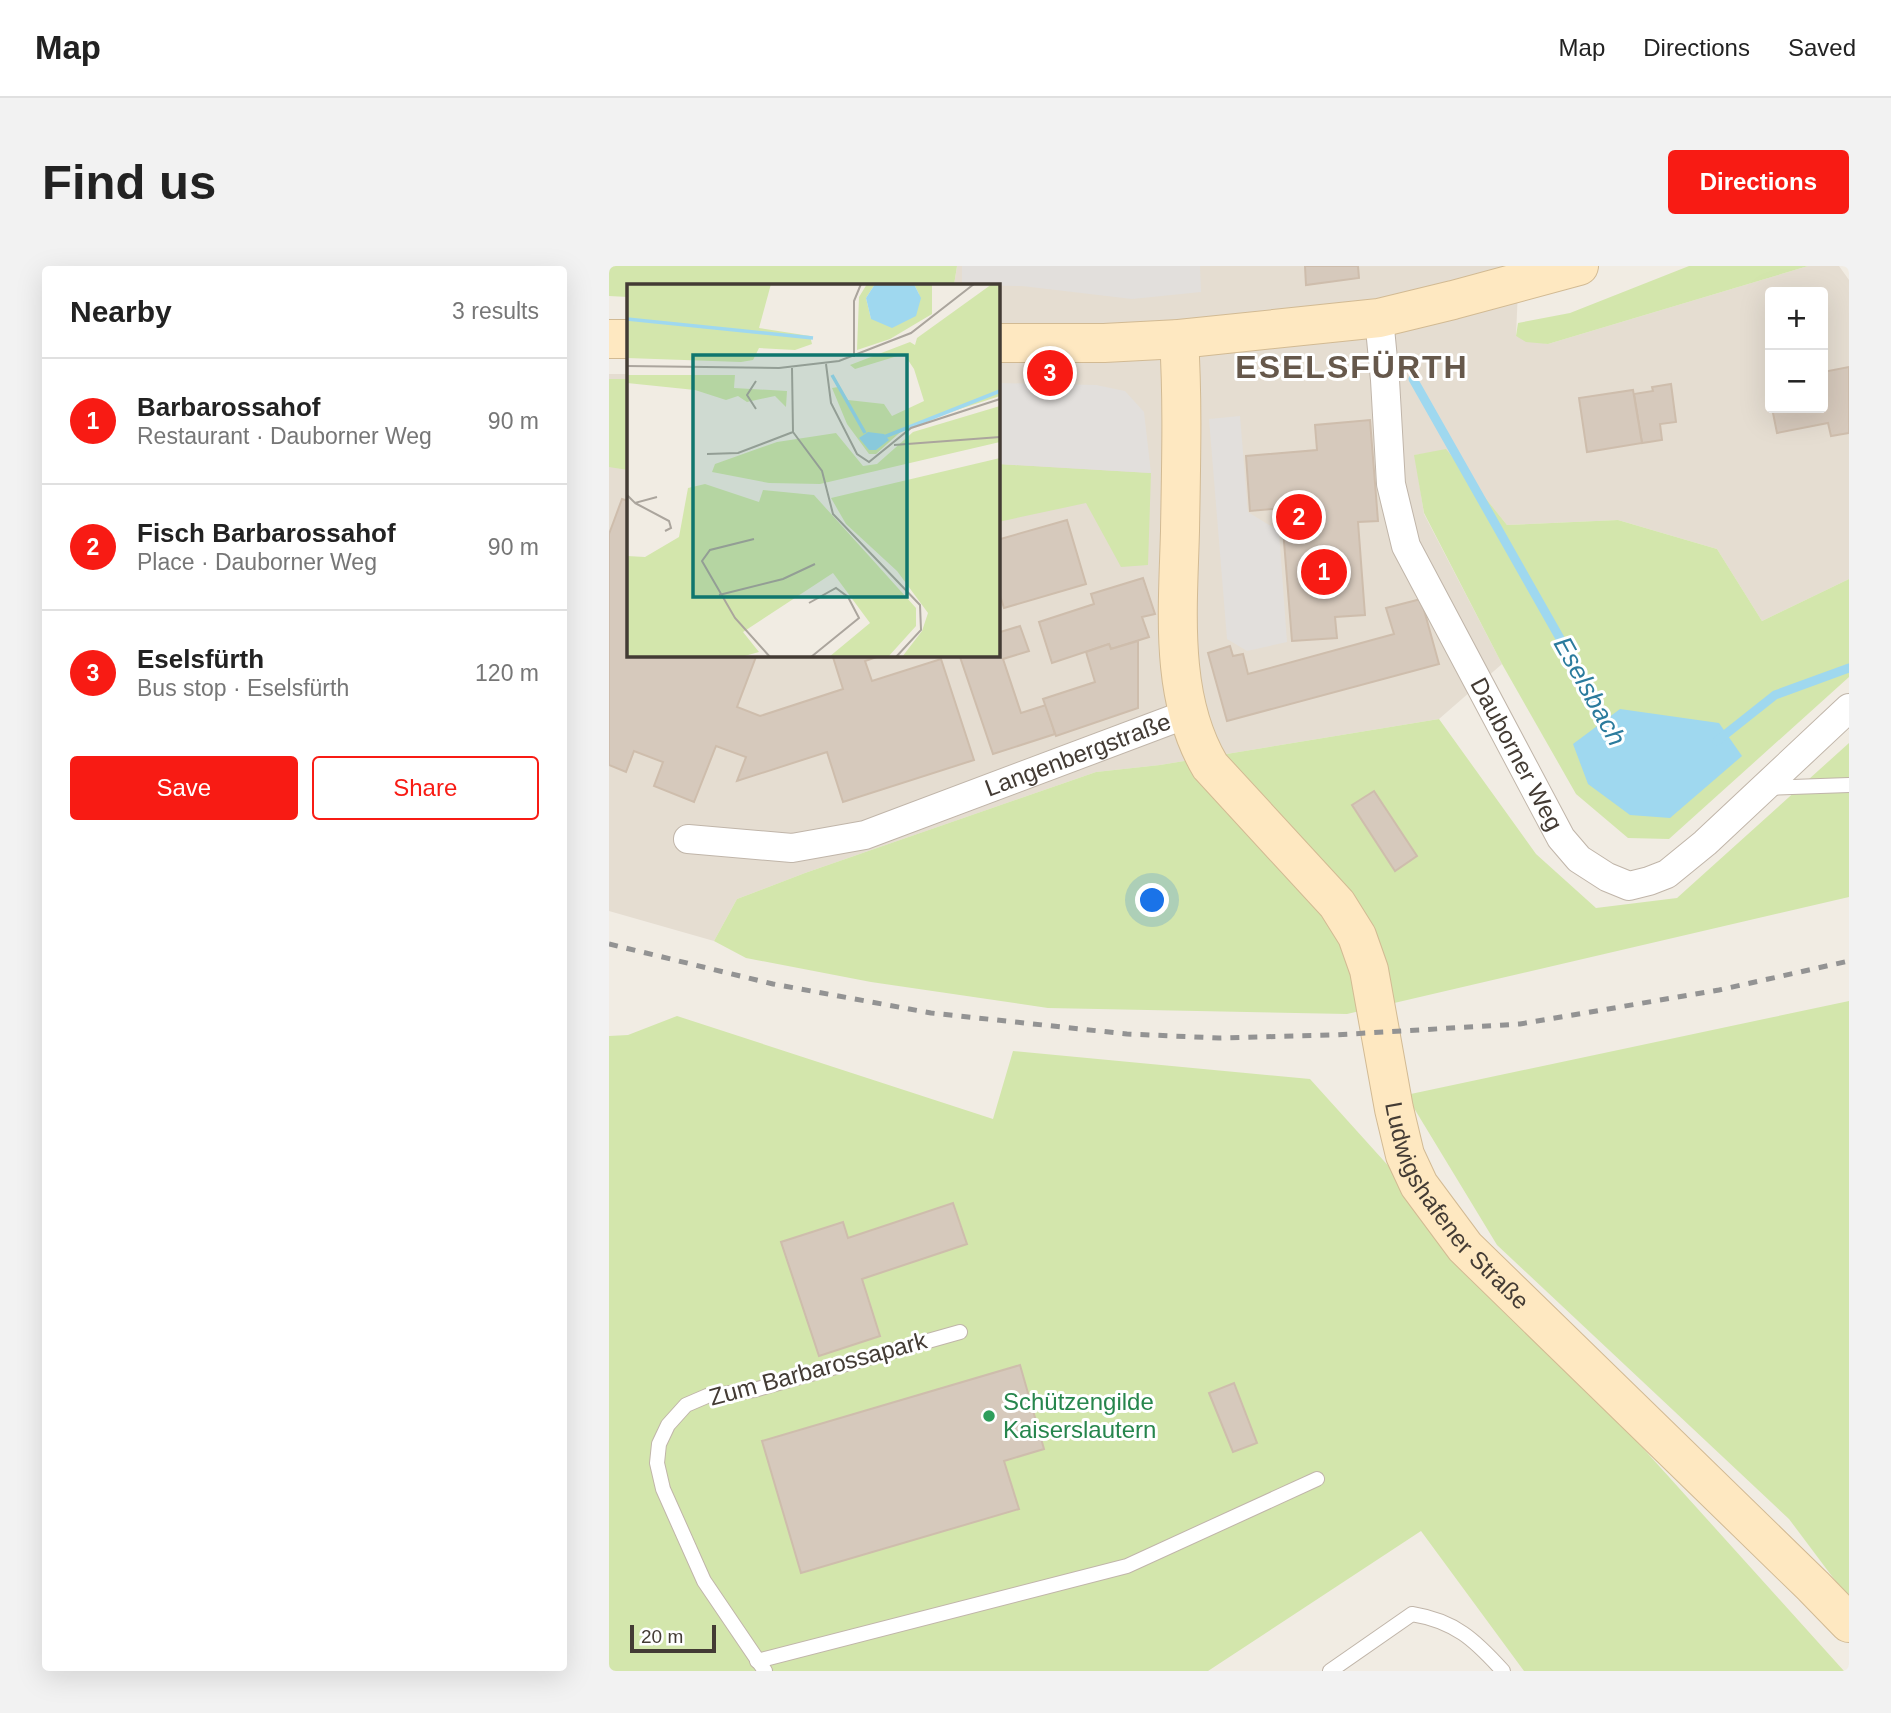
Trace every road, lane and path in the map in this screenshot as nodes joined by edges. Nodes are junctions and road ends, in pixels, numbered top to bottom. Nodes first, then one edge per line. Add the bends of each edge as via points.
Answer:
1 (1579, 266) edge
2 (1538, 272) edge
3 (1379, 317) junction
4 (609, 339) edge
5 (627, 339) edge
6 (1179, 339) junction
7 (999, 343) edge
8 (1849, 708) edge
9 (1187, 714) junction
10 (1849, 785) edge
11 (1764, 788) junction
12 (688, 839) dead end
13 (960, 1332) dead end
14 (1317, 1479) dead end
15 (1849, 1623) edge
16 (761, 1666) edge
17 (1330, 1671) edge
18 (1503, 1671) edge

1 - 2 street
2 - 3 street
3 - 6 street
3 - 11 street, Dauborner Weg via 1391,484 1406,546 1561,838 1579,859 1607,877 1629,886 1650,881 1667,874
4 - 5 street
6 - 7 street
6 - 9 street, Langenbergstraße via 1178,611
8 - 11 street, Dauborner Weg
9 - 12 street, Langenbergstraße via 865,835 792,848
9 - 15 street, Ludwigshafener Straße via 1210,766 1336,904 1357,936 1369,970 1405,1155 1438,1213 1465,1247 1540,1322
10 - 11 lane
13 - 16 lane, Zum Barbarossapark via 754,1390 707,1396 686,1405 668,1424 657,1463 663,1489 704,1581
14 - 16 lane via 1126,1566
17 - 18 lane via 1412,1614 1459,1629

